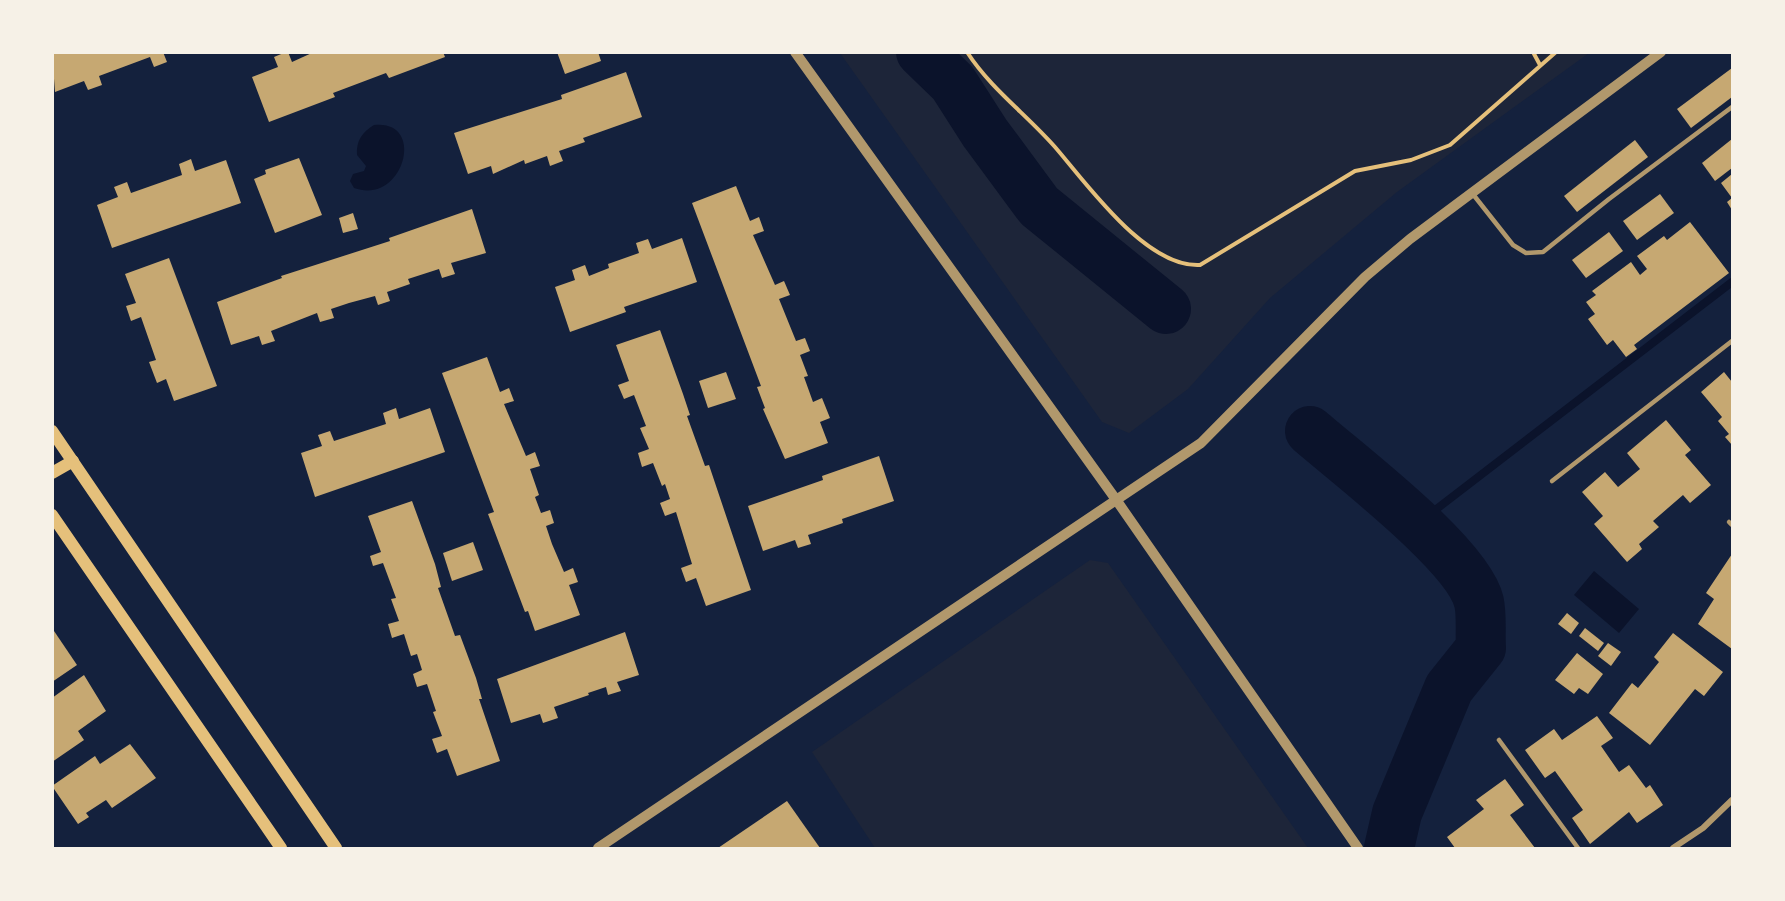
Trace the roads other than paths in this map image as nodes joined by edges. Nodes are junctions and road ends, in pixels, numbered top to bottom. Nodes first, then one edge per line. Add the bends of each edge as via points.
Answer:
1 (795, 52) edge
2 (1661, 52) edge
3 (1732, 108) edge
4 (1472, 193) junction
5 (1732, 341) edge
6 (52, 431) edge
7 (73, 461) junction
8 (52, 473) edge
9 (1552, 481) dead end
10 (1117, 501) junction
11 (52, 515) edge
12 (1499, 740) dead end
13 (1732, 800) edge
14 (281, 849) edge
15 (336, 849) edge
16 (598, 849) edge
17 (1358, 849) edge
18 (1578, 849) edge
19 (1673, 849) edge

1 - 10 street
2 - 4 street
3 - 4 lane via 1543,252 1526,253 1513,245
4 - 10 street via 1365,277 1201,442
5 - 9 lane
6 - 7 main road
7 - 8 main road
7 - 15 main road
10 - 16 street
10 - 17 street
11 - 14 main road
12 - 18 lane
13 - 19 street via 1703,828

